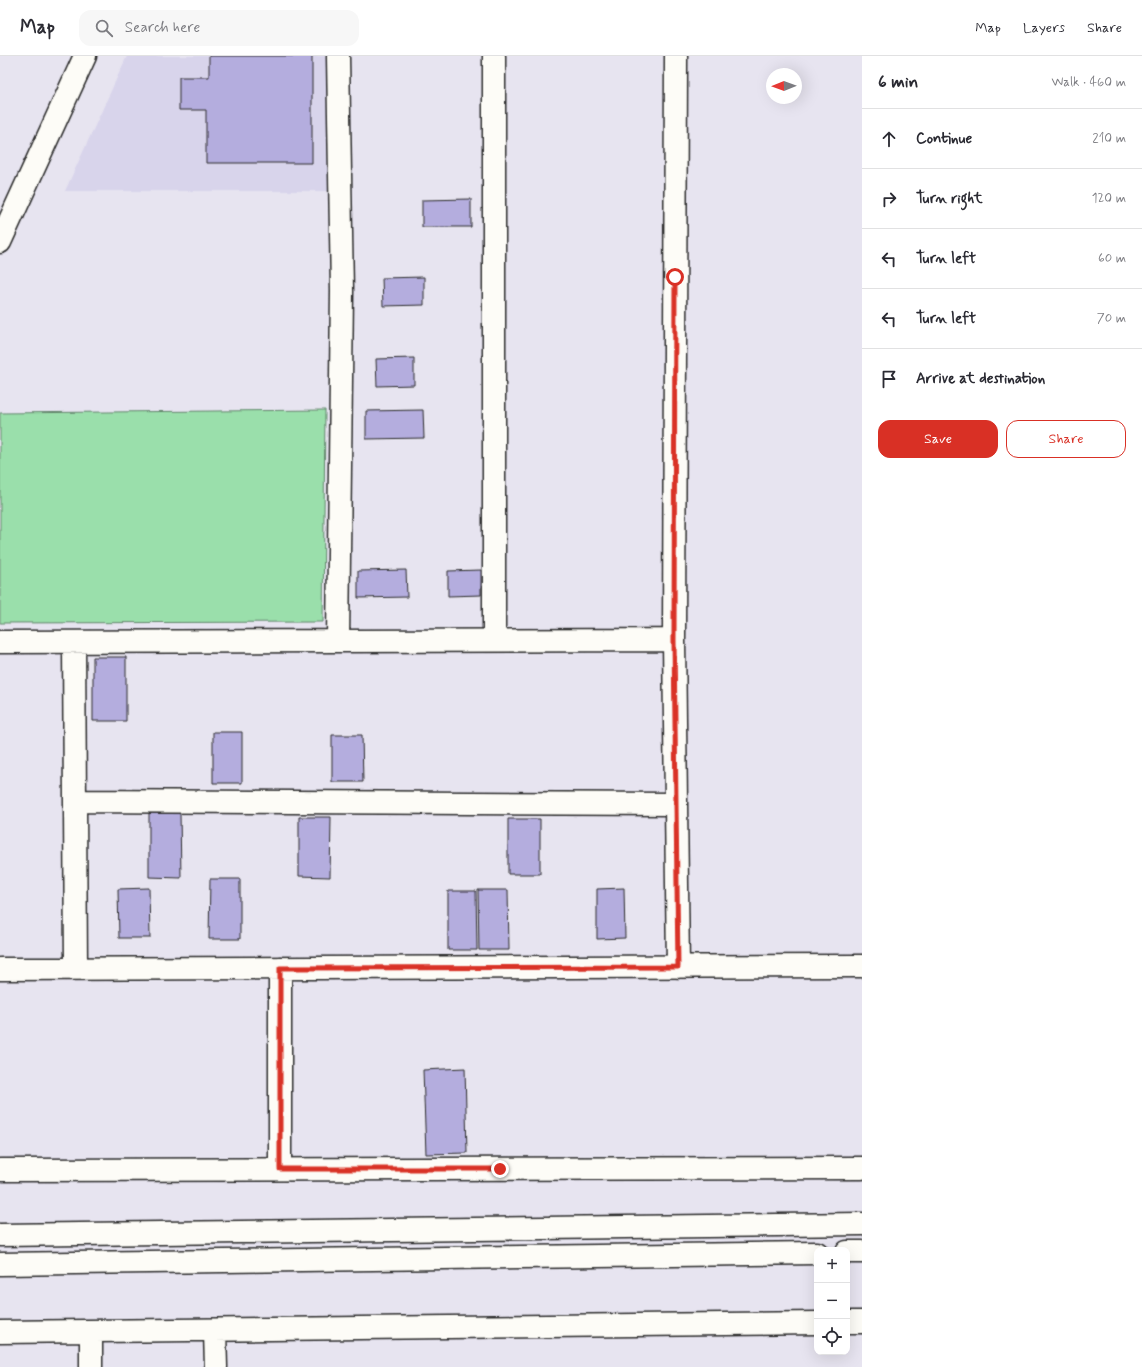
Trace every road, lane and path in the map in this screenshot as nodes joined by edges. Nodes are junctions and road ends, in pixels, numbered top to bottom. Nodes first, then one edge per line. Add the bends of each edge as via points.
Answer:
1 (85, 56) edge
2 (338, 56) edge
3 (494, 56) edge
4 (676, 56) edge
5 (0, 242) edge
6 (338, 640) junction
7 (494, 640) junction
8 (674, 640) junction
9 (0, 642) edge
10 (74, 642) junction
11 (75, 801) junction
12 (676, 804) junction
13 (862, 966) edge
14 (678, 967) junction
15 (76, 968) junction
16 (280, 968) junction
17 (0, 969) edge
18 (862, 1168) edge
19 (280, 1169) junction
20 (0, 1170) edge
21 (862, 1224) edge
22 (0, 1235) edge
23 (814, 1252) edge
24 (850, 1252) edge
25 (862, 1252) edge
26 (0, 1264) edge
27 (850, 1322) edge
28 (862, 1322) edge
29 (814, 1323) edge
30 (215, 1330) junction
31 (91, 1331) junction
32 (0, 1332) edge
33 (91, 1367) edge
34 (216, 1367) edge

1 - 5 street
2 - 6 street via 342,291
3 - 7 street
4 - 8 street
6 - 7 street
6 - 10 street
7 - 8 street
8 - 12 street
9 - 10 street
10 - 11 street
11 - 12 street
11 - 15 street
12 - 14 street
13 - 14 street
14 - 16 street
15 - 16 street
15 - 17 street
16 - 19 street
18 - 19 street
19 - 20 street
21 - 22 street
23 - 26 street
24 - 25 street
27 - 28 street
29 - 30 street
30 - 31 street
30 - 34 street
31 - 32 street
31 - 33 street

